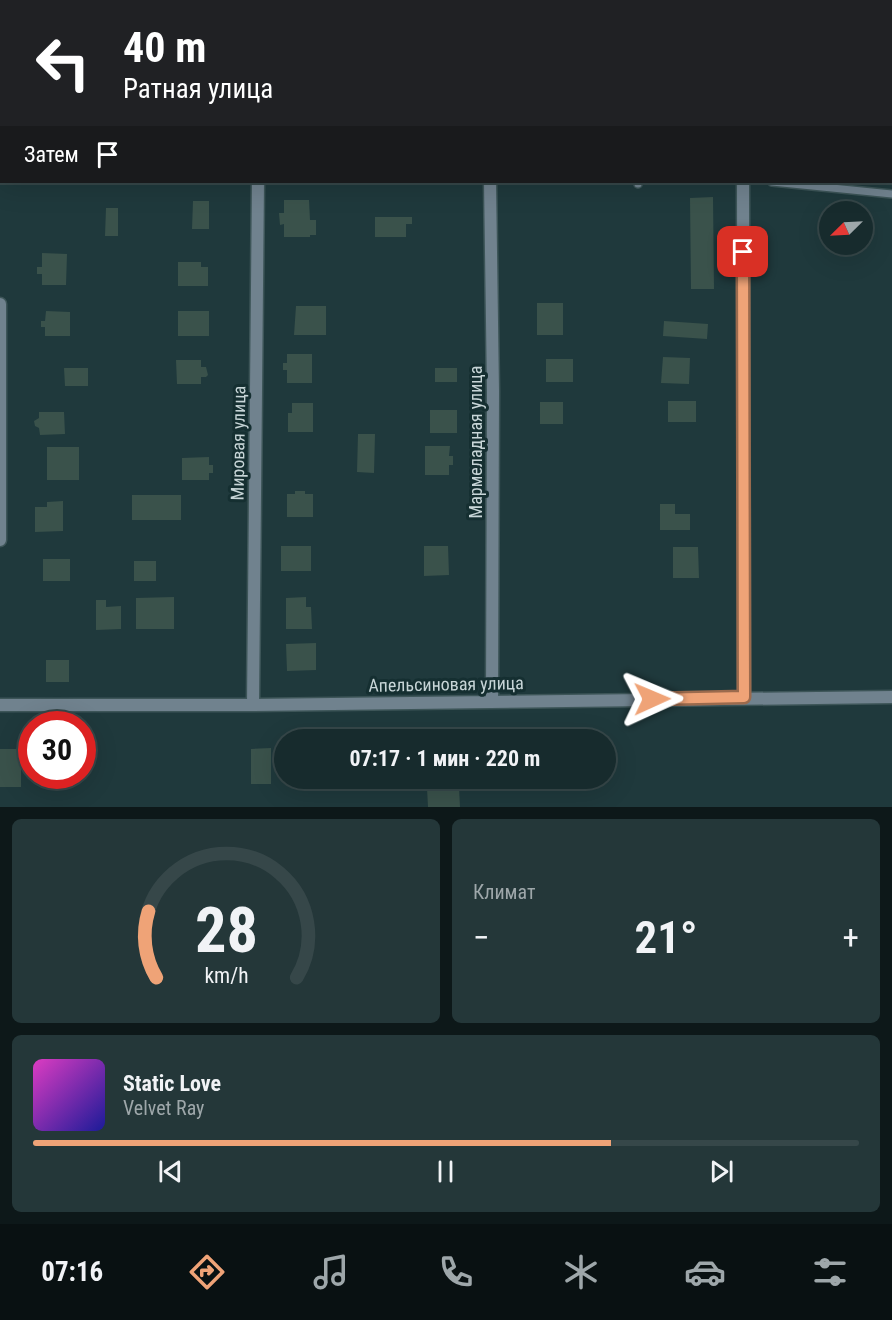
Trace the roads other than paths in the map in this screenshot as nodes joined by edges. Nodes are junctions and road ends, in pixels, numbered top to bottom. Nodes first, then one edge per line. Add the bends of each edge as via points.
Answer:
1 (258, 183) edge
2 (490, 183) edge
3 (743, 183) edge
4 (782, 183) edge
5 (892, 194) edge
6 (0, 304) edge
7 (0, 540) edge
8 (744, 697) junction
9 (892, 697) edge
10 (492, 702) junction
11 (0, 705) edge
12 (253, 705) junction

1 - 12 street, Мировая улица
2 - 10 street, Мармеладная улица
3 - 8 street
4 - 5 lane
6 - 7 street
8 - 9 street, Апельсиновая улица
8 - 10 street, Апельсиновая улица
10 - 12 street, Апельсиновая улица
11 - 12 street, Апельсиновая улица

